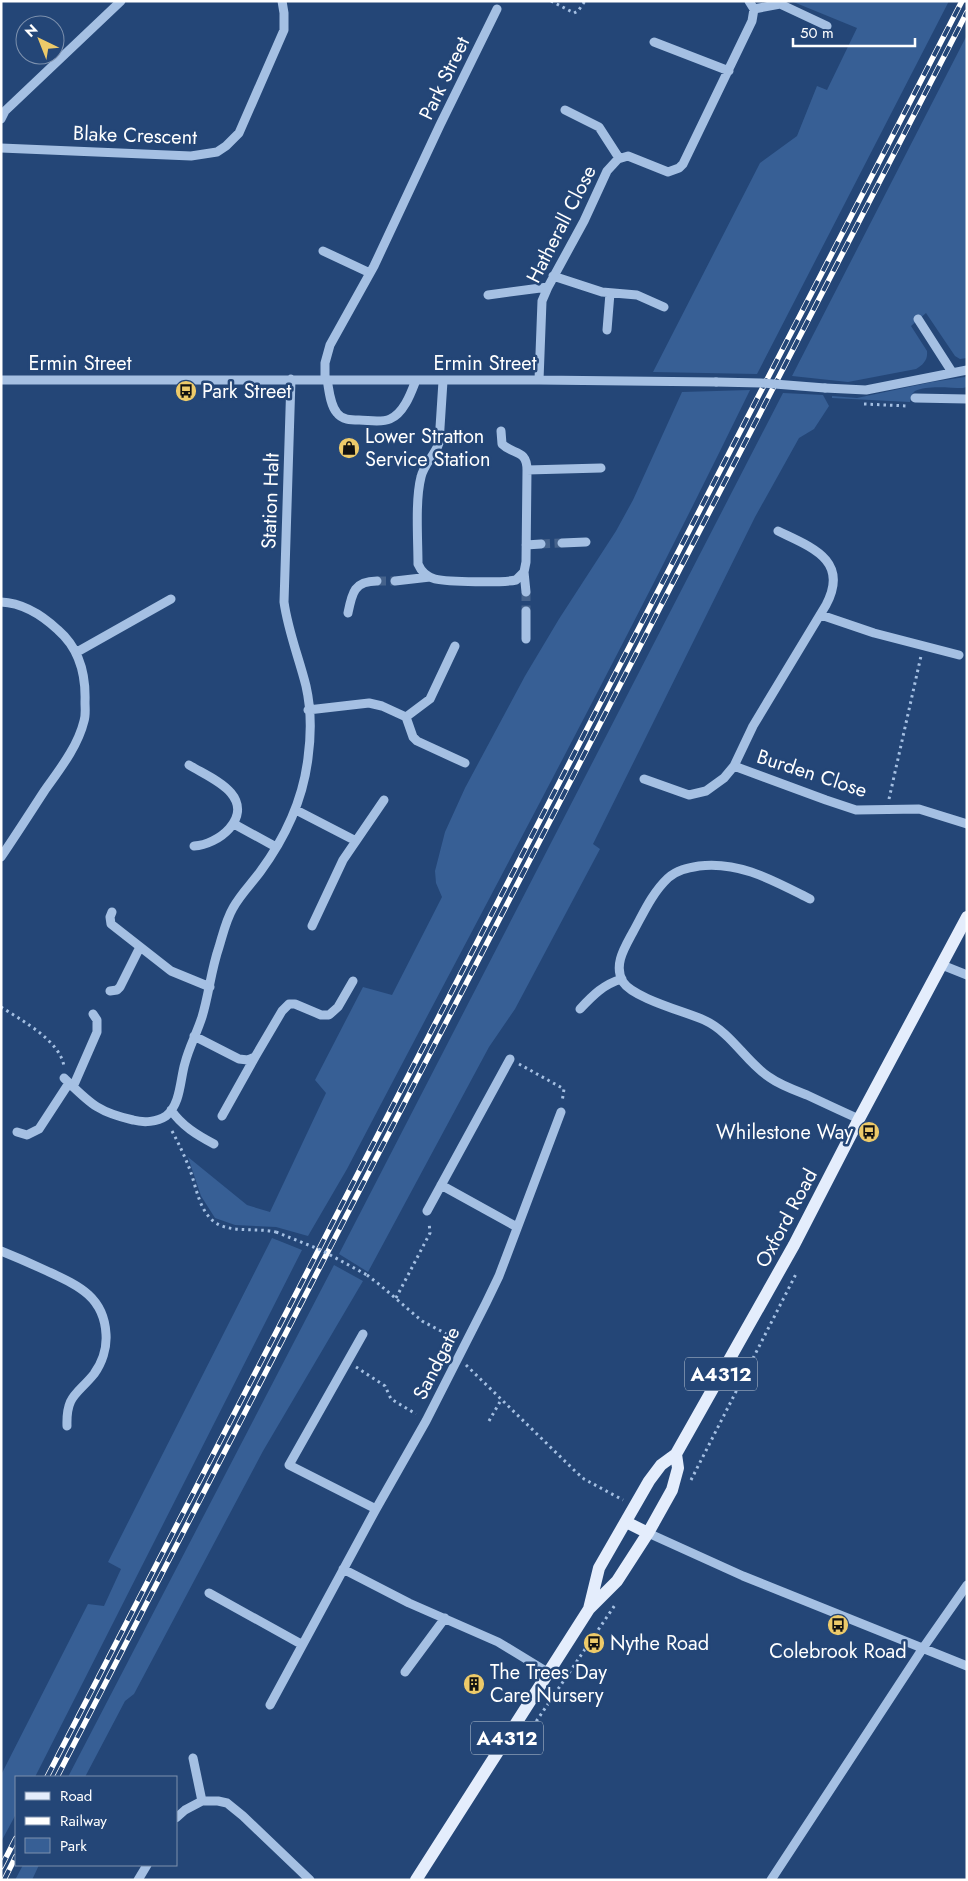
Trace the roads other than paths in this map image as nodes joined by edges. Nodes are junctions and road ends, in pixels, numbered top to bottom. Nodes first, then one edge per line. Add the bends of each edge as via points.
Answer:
1 (121, 1) edge
2 (282, 1) edge
3 (751, 5) edge
4 (497, 9) dead end
5 (827, 26) dead end
6 (654, 42) dead end
7 (729, 71) junction
8 (565, 110) dead end
9 (1, 119) edge
10 (1, 148) edge
11 (619, 158) junction
12 (323, 251) dead end
13 (370, 274) junction
14 (553, 276) junction
15 (548, 287) junction
16 (610, 293) junction
17 (488, 295) dead end
18 (664, 306) dead end
19 (918, 319) dead end
20 (607, 330) dead end
21 (967, 370) edge
22 (952, 372) junction
23 (291, 379) junction
24 (1, 380) edge
25 (326, 380) junction
26 (416, 380) junction
27 (539, 380) junction
28 (443, 381) junction
29 (916, 398) dead end
30 (967, 399) edge
31 (501, 432) dead end
32 (601, 468) dead end
33 (527, 470) junction
34 (778, 531) dead end
35 (586, 542) dead end
36 (562, 543) tunnel mouth
37 (541, 544) tunnel mouth
38 (526, 545) junction
39 (524, 572) junction
40 (430, 577) junction
41 (377, 581) tunnel mouth
42 (394, 581) tunnel mouth
43 (526, 592) tunnel mouth
44 (172, 599) dead end
45 (1, 602) edge
46 (526, 611) tunnel mouth
47 (348, 613) dead end
48 (822, 614) junction
49 (526, 639) dead end
50 (454, 646) dead end
51 (77, 652) junction
52 (959, 655) dead end
53 (308, 710) junction
54 (406, 717) junction
55 (465, 763) dead end
56 (188, 765) dead end
57 (734, 766) junction
58 (644, 779) dead end
59 (384, 800) dead end
60 (296, 810) junction
61 (234, 824) junction
62 (967, 824) edge
63 (356, 841) junction
64 (194, 846) dead end
65 (276, 847) junction
66 (1, 857) edge
67 (810, 899) dead end
68 (112, 912) dead end
69 (967, 917) edge
70 (312, 926) dead end
71 (140, 947) junction
72 (942, 965) junction
73 (967, 975) edge
74 (622, 979) junction
75 (353, 982) dead end
76 (210, 987) junction
77 (110, 991) dead end
78 (580, 1009) dead end
79 (93, 1014) dead end
80 (194, 1036) junction
81 (255, 1057) junction
82 (510, 1059) road end
83 (69, 1083) junction
84 (561, 1112) road end
85 (168, 1114) junction
86 (222, 1116) dead end
87 (858, 1119) junction
88 (17, 1132) dead end
89 (214, 1144) dead end
90 (441, 1185) junction
91 (427, 1211) road end
92 (517, 1226) junction
93 (1, 1250) edge
94 (363, 1334) dead end
95 (66, 1426) dead end
96 (676, 1454) junction
97 (376, 1509) junction
98 (626, 1522) junction
99 (648, 1533) junction
100 (343, 1569) junction
101 (967, 1585) edge
102 (209, 1593) dead end
103 (589, 1609) junction
104 (445, 1618) junction
105 (302, 1644) junction
106 (923, 1648) junction
107 (967, 1666) edge
108 (405, 1672) dead end
109 (549, 1673) junction
110 (270, 1705) dead end
111 (193, 1758) dead end
112 (202, 1801) junction
113 (178, 1816) edge
114 (146, 1866) edge
115 (138, 1880) edge
116 (310, 1880) edge
117 (416, 1880) edge
118 (771, 1880) edge

1 - 9 street via 5,110
2 - 10 street, Blake Crescent via 284,30 268,70 239,133 217,152 191,156
3 - 5 street via 780,4
3 - 7 street, Hatherall Close via 752,21
4 - 13 street, Park Street
6 - 7 street
7 - 11 street, Hatherall Close via 687,158 679,168 668,172 628,156
8 - 11 street via 599,128
11 - 14 street, Hatherall Close via 607,171
12 - 13 street
13 - 25 street, Park Street via 330,345
14 - 15 street, Hatherall Close
14 - 16 street
15 - 17 street
15 - 27 street, Hatherall Close via 542,301
16 - 18 street via 637,295
16 - 20 street
19 - 22 street
21 - 22 street, Ermin Street
22 - 27 street, Ermin Street, bridge via 866,390 761,383
23 - 24 street, Ermin Street
23 - 25 street, Ermin Street
23 - 53 street, Station Halt via 284,602 306,688
25 - 26 street, Ermin Street
25 - 26 street, Park Street via 339,416 351,420 389,419 398,413
26 - 28 street, Ermin Street
27 - 28 street, Ermin Street
28 - 40 street via 439,443 421,476 419,493 418,564
29 - 30 street
31 - 33 street via 502,444 522,454
32 - 33 street
33 - 38 street
34 - 48 street, Burden Close via 817,550 831,566 833,586
35 - 36 street
37 - 38 street
38 - 39 street
39 - 40 street via 510,582 436,580
39 - 43 street
40 - 42 street
41 - 47 street via 359,585 352,595
44 - 51 street
45 - 51 street via 14,603 33,611 61,633
46 - 49 street
48 - 52 street via 874,633
48 - 57 street, Burden Close via 754,726
50 - 54 street via 430,699
51 - 66 street via 83,674 85,720 67,758
53 - 54 street via 369,703
53 - 60 street, Station Halt via 308,758
54 - 55 street via 417,741
56 - 61 street via 232,793 237,806
57 - 58 street, Burden Close via 706,792 689,796
57 - 62 street, Burden Close via 856,810 919,809
59 - 63 street
60 - 63 street
60 - 65 street, Station Halt
61 - 64 street via 220,837
61 - 65 street
63 - 70 street
65 - 76 street, Station Halt via 232,909
67 - 74 street via 737,867 704,866 680,870 664,882 623,951 620,964
68 - 71 street via 110,922
69 - 72 main road, Oxford Road / A4312
71 - 76 street via 171,971
71 - 77 street via 120,986
72 - 73 street
72 - 87 main road, Oxford Road / A4312
74 - 78 street via 606,985
74 - 87 street via 634,992 715,1026 761,1071 776,1081
75 - 81 street via 330,1015 321,1016 295,1004 286,1007
76 - 80 street, Station Halt
79 - 83 street via 97,1020 97,1032
80 - 81 street via 239,1059
80 - 85 street, Station Halt via 177,1098
81 - 86 street
82 - 90 street
83 - 85 street via 91,1104 112,1116 152,1122
83 - 88 street via 39,1129 27,1135
84 - 92 street, Sandgate
85 - 89 street
87 - 96 main road, Oxford Road / A4312 via 821,1194
90 - 91 street
90 - 92 street
92 - 97 street, Sandgate via 499,1276 426,1421
93 - 95 street via 80,1286 103,1316 104,1355 94,1373 71,1399
94 - 97 street via 288,1465
96 - 98 main road, Oxford Road / A4312 via 661,1465 649,1481
96 - 99 main road, Oxford Road / A4312 via 678,1468 672,1490
97 - 100 street, Sandgate
98 - 99 main road
98 - 103 main road, Oxford Road / A4312 via 599,1568
99 - 103 main road, Oxford Road / A4312 via 617,1581
99 - 106 street via 743,1576
100 - 104 street
100 - 105 street, Sandgate
101 - 106 street
102 - 105 street
103 - 109 main road, Oxford Road / A4312
104 - 108 street
104 - 109 street via 498,1642
105 - 110 street, Sandgate
106 - 107 street
106 - 118 street
109 - 117 main road, Oxford Road / A4312
111 - 112 street
112 - 113 street
112 - 116 street via 218,1800 234,1808
114 - 115 street

